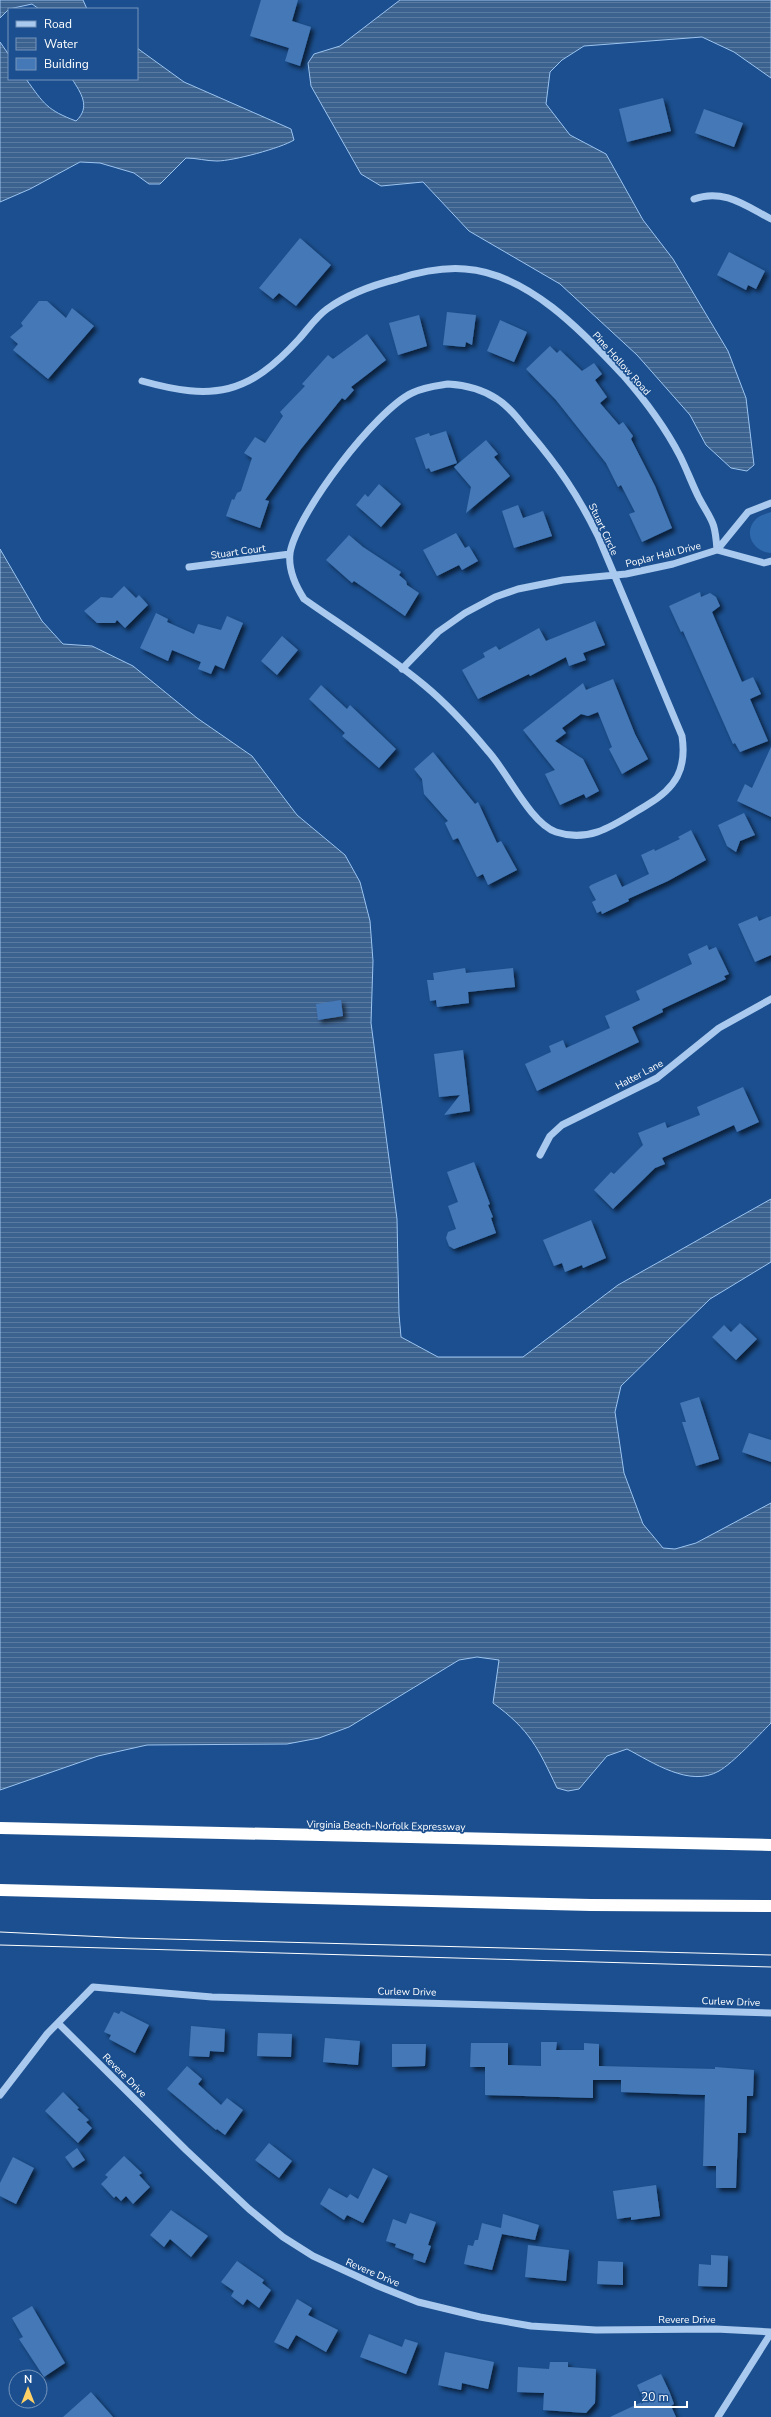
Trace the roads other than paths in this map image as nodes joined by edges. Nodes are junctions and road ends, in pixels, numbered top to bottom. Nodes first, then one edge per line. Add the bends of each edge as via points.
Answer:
1 (694, 199) dead end
2 (771, 219) edge
3 (142, 381) dead end
4 (771, 503) edge
5 (717, 550) junction
6 (290, 554) junction
7 (771, 561) edge
8 (189, 567) dead end
9 (615, 575) junction
10 (402, 669) junction
11 (771, 999) edge
12 (540, 1155) dead end
13 (0, 1828) edge
14 (771, 1845) edge
15 (0, 1890) edge
16 (771, 1906) edge
17 (771, 2013) edge
18 (58, 2023) junction
19 (0, 2095) edge
20 (771, 2332) edge
21 (718, 2417) edge

1 - 2 street via 716,194 730,198
3 - 5 street, Pine Hollow Road via 171,389 199,392 221,391 241,386 263,374 326,309 345,298 381,283 424,272 466,269 489,273 531,293 565,318 597,347 631,385 660,423 679,455 699,499 713,519
4 - 5 street via 748,512
5 - 7 street via 764,563
5 - 9 street, Poplar Hall Drive via 673,564
6 - 8 street, Stuart Court
6 - 9 street, Stuart Circle via 294,538 314,501 372,425 411,393 429,387 455,385 481,390 498,399 514,414 561,470 584,508
6 - 10 street, Stuart Circle via 290,568 304,599
9 - 10 street, Poplar Hall Drive via 563,580 518,589 495,597 465,613 438,632
9 - 10 street, Stuart Circle via 682,736 685,751 683,766 675,782 665,793 599,833 572,836 554,831 539,821 491,754 462,721 424,685
11 - 12 street, Halter Lane via 719,1028 657,1078 562,1125 550,1136
13 - 14 highway, Virginia Beach-Norfolk Expressway
15 - 16 highway
17 - 18 street, Curlew Drive via 424,2001 212,1997 93,1987
18 - 19 street
18 - 20 street, Revere Drive via 254,2214 313,2256 378,2286 418,2302 531,2326 596,2330 716,2329
20 - 21 street

